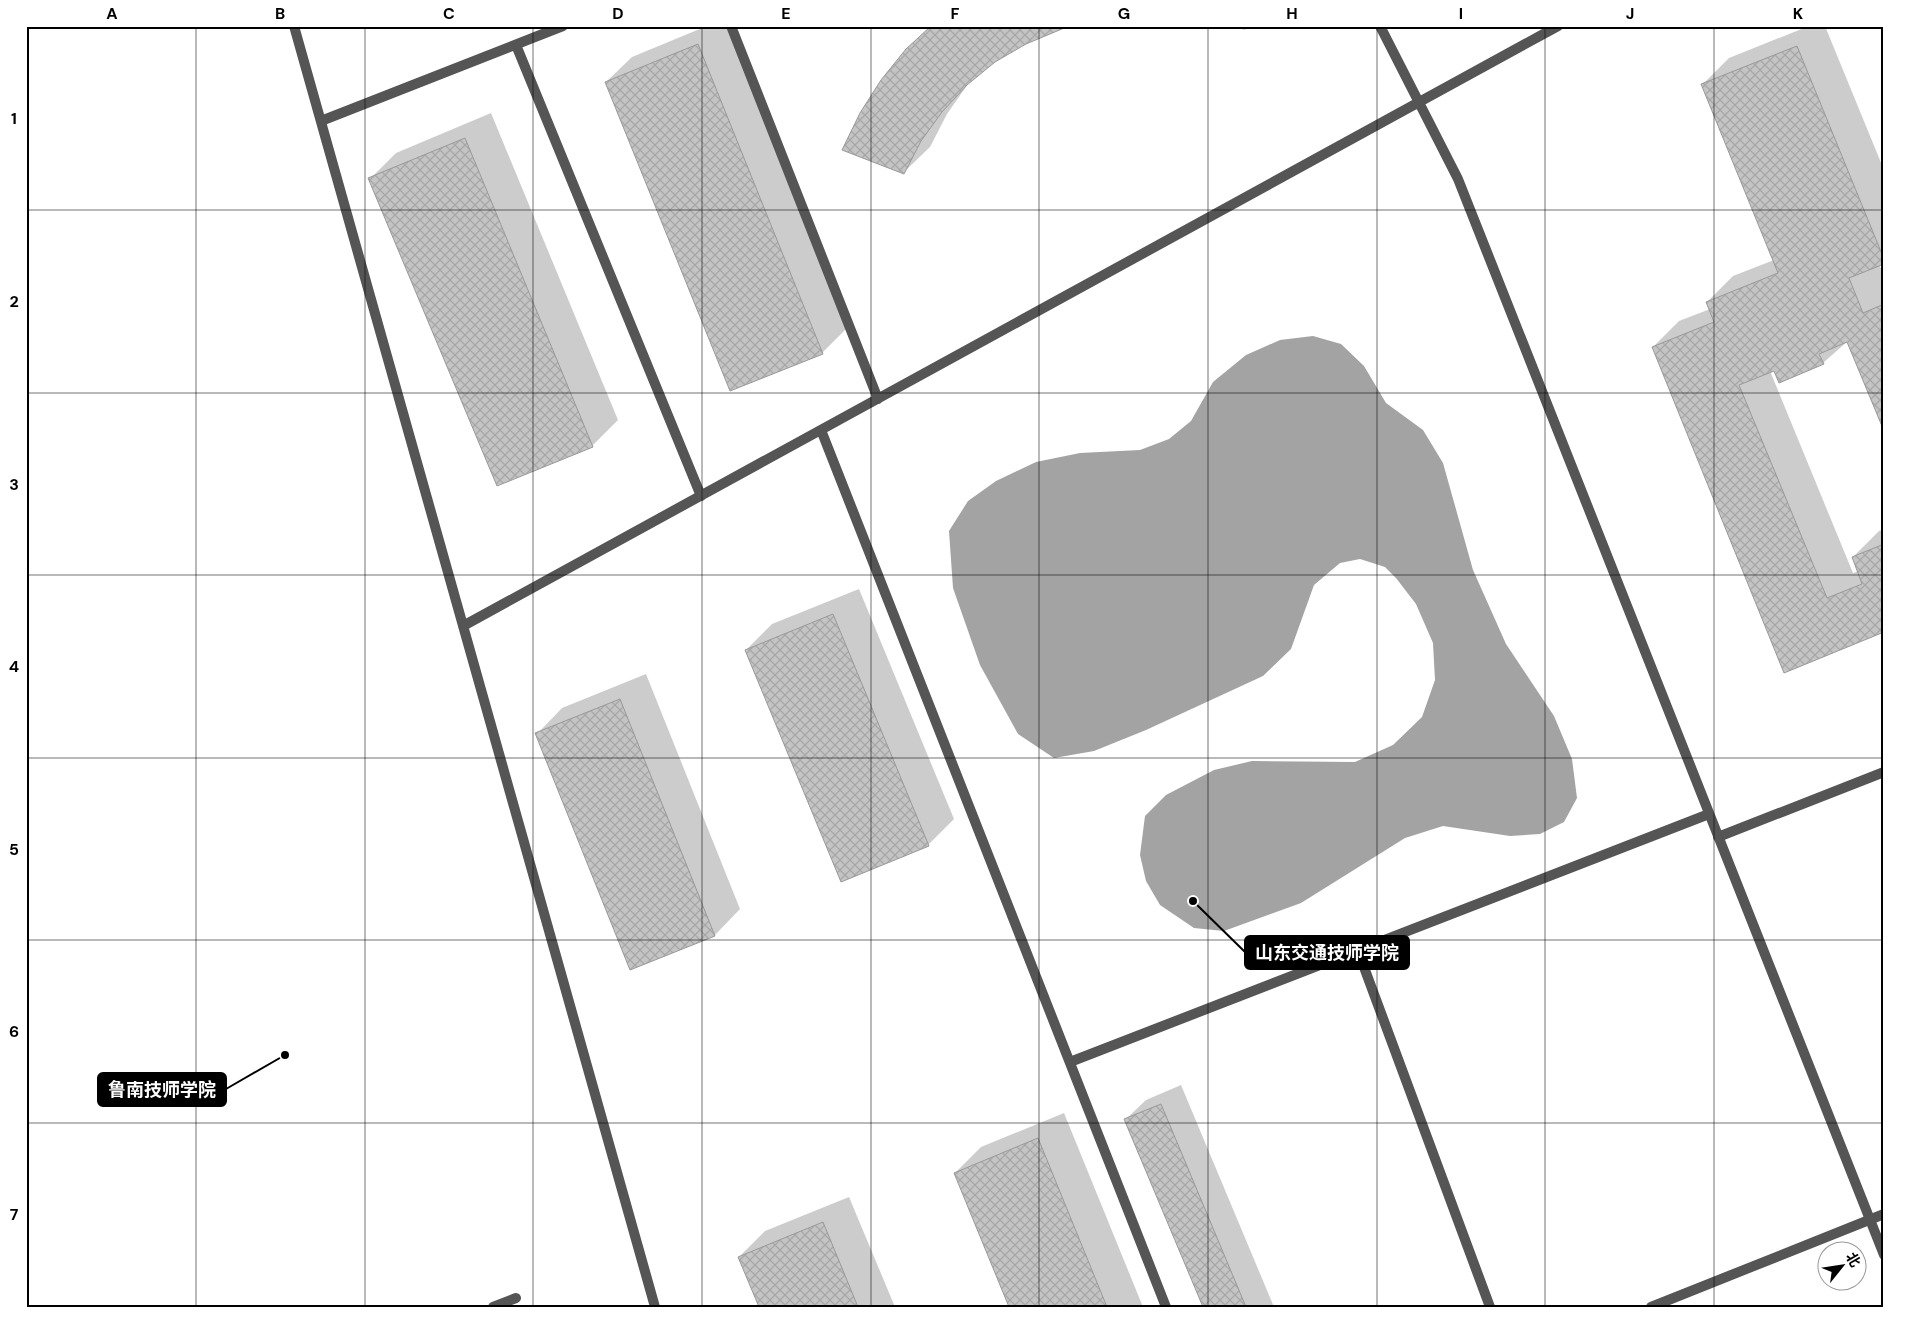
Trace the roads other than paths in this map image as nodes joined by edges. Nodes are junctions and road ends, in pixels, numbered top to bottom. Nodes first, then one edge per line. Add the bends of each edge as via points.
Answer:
1 (294, 26) edge
2 (563, 26) edge
3 (731, 26) edge
4 (1380, 26) edge
5 (1558, 26) edge
6 (516, 45) junction
7 (1419, 102) junction
8 (321, 121) junction
9 (878, 399) junction
10 (821, 430) junction
11 (701, 496) junction
12 (463, 626) junction
13 (1884, 772) edge
14 (1870, 777) junction
15 (1884, 779) edge
16 (1709, 814) junction
17 (1718, 837) junction
18 (1358, 951) junction
19 (1070, 1062) junction
20 (1884, 1214) edge
21 (1870, 1220) junction
22 (1884, 1256) edge
23 (516, 1298) dead end
24 (493, 1307) edge
25 (655, 1307) edge
26 (1166, 1307) edge
27 (1490, 1307) edge
28 (1650, 1307) edge

1 - 8 lane
2 - 6 lane
3 - 9 lane
4 - 7 lane
5 - 7 lane
6 - 8 lane
6 - 11 lane
7 - 9 lane
7 - 16 lane via 1458,178
8 - 12 lane
9 - 10 lane
10 - 11 lane
10 - 19 lane
11 - 12 lane
12 - 25 lane
13 - 14 lane
14 - 15 lane
14 - 17 lane
16 - 17 lane
16 - 18 lane
17 - 21 lane
18 - 19 lane
18 - 27 lane
19 - 26 lane
20 - 21 lane
21 - 22 lane
21 - 28 lane
23 - 24 lane

